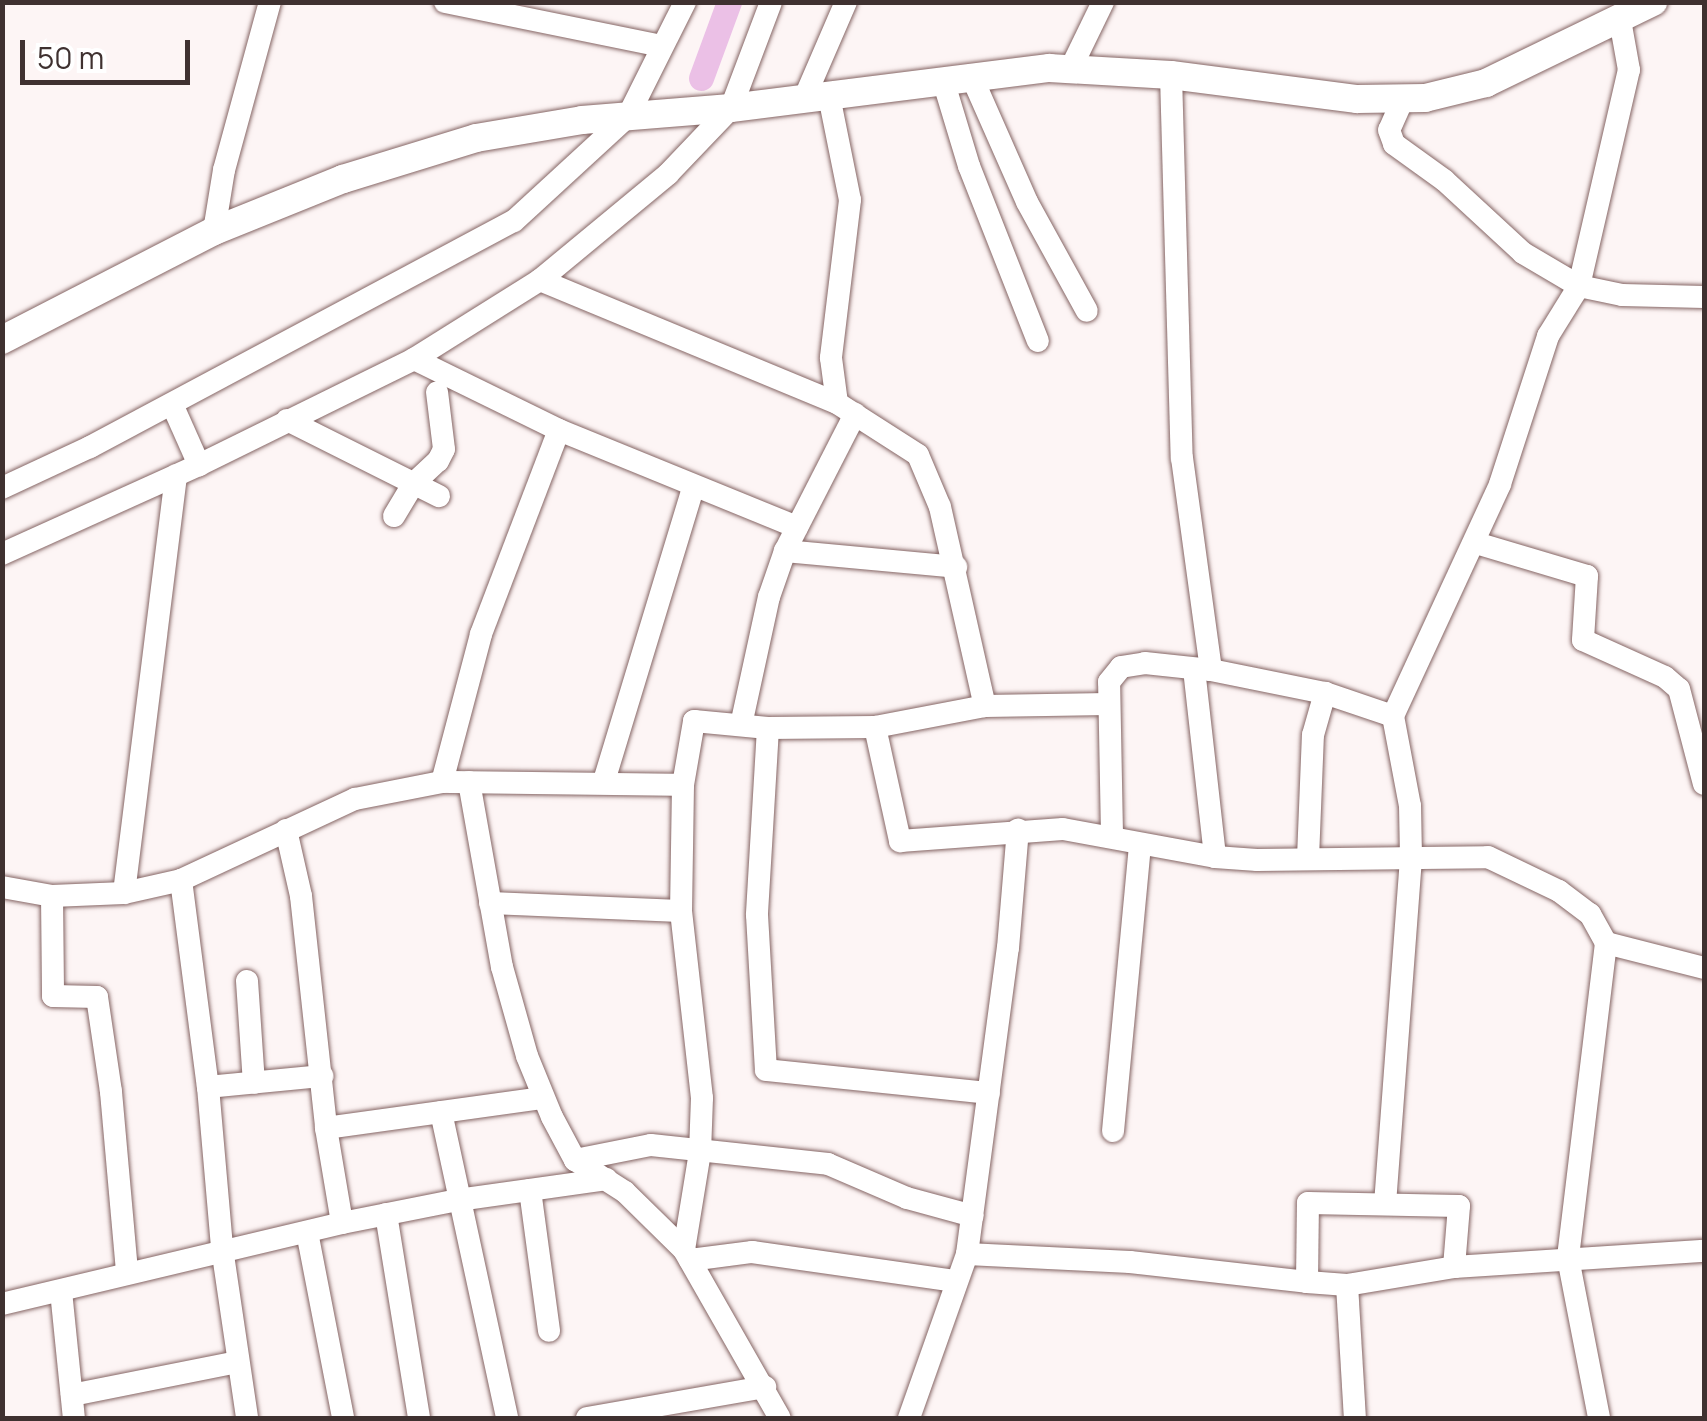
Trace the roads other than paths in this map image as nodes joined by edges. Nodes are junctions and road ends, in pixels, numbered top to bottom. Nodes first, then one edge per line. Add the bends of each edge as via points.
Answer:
1 (270, 2) edge
2 (685, 2) edge
3 (771, 2) edge
4 (846, 2) edge
5 (1104, 2) edge
6 (1652, 2) edge
7 (446, 3) edge
8 (554, 13) edge
9 (1616, 16) edge
10 (661, 46) junction
11 (1072, 68) junction
12 (1171, 75) junction
13 (957, 78) junction
14 (816, 98) junction
15 (1403, 100) junction
16 (731, 108) junction
17 (628, 116) junction
18 (214, 232) junction
19 (540, 280) junction
20 (1578, 286) junction
21 (1704, 297) edge
22 (1087, 311) dead end
23 (2, 340) edge
24 (1038, 341) dead end
25 (414, 359) junction
26 (438, 392) dead end
27 (172, 404) junction
28 (846, 409) junction
29 (287, 420) junction
30 (559, 430) junction
31 (199, 465) junction
32 (176, 475) junction
33 (413, 484) junction
34 (2, 488) edge
35 (693, 488) junction
36 (439, 496) dead end
37 (394, 516) dead end
38 (797, 527) junction
39 (1476, 543) junction
40 (785, 551) junction
41 (2, 554) edge
42 (956, 567) junction
43 (1202, 669) junction
44 (1325, 693) junction
45 (1108, 704) junction
46 (985, 706) junction
47 (1393, 716) junction
48 (741, 725) junction
49 (875, 727) junction
50 (768, 728) junction
51 (604, 781) junction
52 (442, 782) junction
53 (469, 782) junction
54 (1704, 784) edge
55 (683, 785) junction
56 (1018, 829) junction
57 (286, 830) junction
58 (1112, 834) junction
59 (1140, 844) junction
60 (1215, 857) junction
61 (1411, 857) junction
62 (1308, 858) junction
63 (180, 880) junction
64 (2, 887) edge
65 (124, 892) junction
66 (52, 896) junction
67 (490, 902) junction
68 (681, 910) junction
69 (1606, 943) junction
70 (1704, 968) edge
71 (247, 982) dead end
72 (322, 1076) junction
73 (254, 1082) junction
74 (208, 1087) junction
75 (989, 1094) junction
76 (543, 1098) junction
77 (441, 1112) junction
78 (326, 1128) junction
79 (1113, 1131) dead end
80 (700, 1152) junction
81 (575, 1160) junction
82 (607, 1179) junction
83 (530, 1190) junction
84 (458, 1200) junction
85 (1385, 1204) junction
86 (386, 1214) junction
87 (973, 1216) junction
88 (342, 1223) junction
89 (307, 1232) junction
90 (222, 1248) junction
91 (1704, 1251) edge
92 (967, 1254) junction
93 (687, 1255) junction
94 (1568, 1258) junction
95 (1454, 1267) junction
96 (127, 1273) junction
97 (956, 1282) junction
98 (1306, 1282) junction
99 (1347, 1285) junction
100 (61, 1291) junction
101 (2, 1304) edge
102 (549, 1331) dead end
103 (237, 1362) junction
104 (765, 1387) junction
105 (73, 1407) edge
106 (247, 1418) edge
107 (343, 1418) edge
108 (419, 1418) edge
109 (506, 1418) edge
110 (587, 1418) edge
111 (780, 1418) edge
112 (909, 1418) edge
113 (1355, 1418) edge
114 (1599, 1418) edge

1 - 18 street
2 - 10 street
3 - 16 street
4 - 14 street
5 - 11 street
6 - 9 main road
7 - 8 street
8 - 10 street
9 - 15 main road via 1486,83
9 - 20 street via 1629,70
10 - 17 street
11 - 12 main road
11 - 13 main road
12 - 15 main road
12 - 43 street via 1182,458
13 - 14 main road
13 - 22 street
13 - 24 street via 968,166
14 - 16 main road
14 - 28 street via 850,200 831,358
15 - 20 street via 1390,130 1394,144 1524,254
16 - 17 main road
16 - 19 street via 668,174
17 - 18 main road via 435,148
17 - 27 street via 499,231
18 - 23 main road
19 - 25 street
19 - 28 street
20 - 21 street via 1622,295
20 - 39 street via 1548,336
25 - 29 street
25 - 30 street
26 - 33 street via 444,449
27 - 31 street
27 - 34 street
28 - 38 street
28 - 42 street via 924,462
29 - 31 street
29 - 33 street
30 - 35 street
30 - 52 street via 481,634
31 - 32 street
32 - 41 street
32 - 65 street
33 - 36 street
33 - 37 street
35 - 38 street
35 - 51 street
38 - 40 street
39 - 47 street
39 - 54 street via 1587,576 1582,640 1679,689
40 - 42 street
40 - 48 street
42 - 46 street
43 - 44 street
43 - 45 street via 1145,663 1121,668 1109,682
43 - 60 street
44 - 47 street
44 - 62 street via 1311,749
45 - 46 street
45 - 58 street
46 - 49 street
47 - 61 street via 1410,806
48 - 50 street
48 - 55 street via 694,720
49 - 50 street
49 - 56 street via 900,841
50 - 75 street via 756,914 766,1070
51 - 53 street
51 - 55 street
52 - 53 street
52 - 57 street via 354,799
53 - 67 street
55 - 68 street
56 - 58 street
56 - 75 street
57 - 63 street
57 - 72 street via 301,896
58 - 59 street
59 - 60 street
59 - 79 street
60 - 62 street
61 - 62 street
61 - 69 street via 1488,857 1559,891 1590,914
61 - 85 street
63 - 65 street
63 - 74 street
64 - 66 street
65 - 66 street
66 - 96 street via 53,996 97,998
67 - 68 street
67 - 76 street via 502,967
68 - 80 street via 702,1098
69 - 70 street
69 - 94 street
71 - 73 street
72 - 73 street
72 - 78 street
73 - 74 street
74 - 90 street
75 - 87 street
76 - 77 street
76 - 81 street
77 - 78 street
77 - 84 street
78 - 88 street
80 - 81 street via 651,1145
80 - 87 street via 828,1164 906,1198
80 - 93 street
81 - 82 street
82 - 83 street
82 - 93 street
83 - 84 street
83 - 102 street
84 - 86 street
84 - 109 street
85 - 95 street via 1459,1206
85 - 98 street via 1308,1203
86 - 88 street
86 - 108 street
87 - 92 street
88 - 89 street
89 - 90 street
89 - 107 street
90 - 96 street
90 - 103 street
91 - 94 street
92 - 97 street
92 - 98 street via 1130,1262
93 - 97 street via 752,1252
93 - 104 street
94 - 95 street
94 - 114 street
95 - 99 street
96 - 100 street
97 - 112 street
98 - 99 street
99 - 113 street
100 - 101 street
100 - 105 street
103 - 105 street
103 - 106 street
104 - 110 street
104 - 111 street

